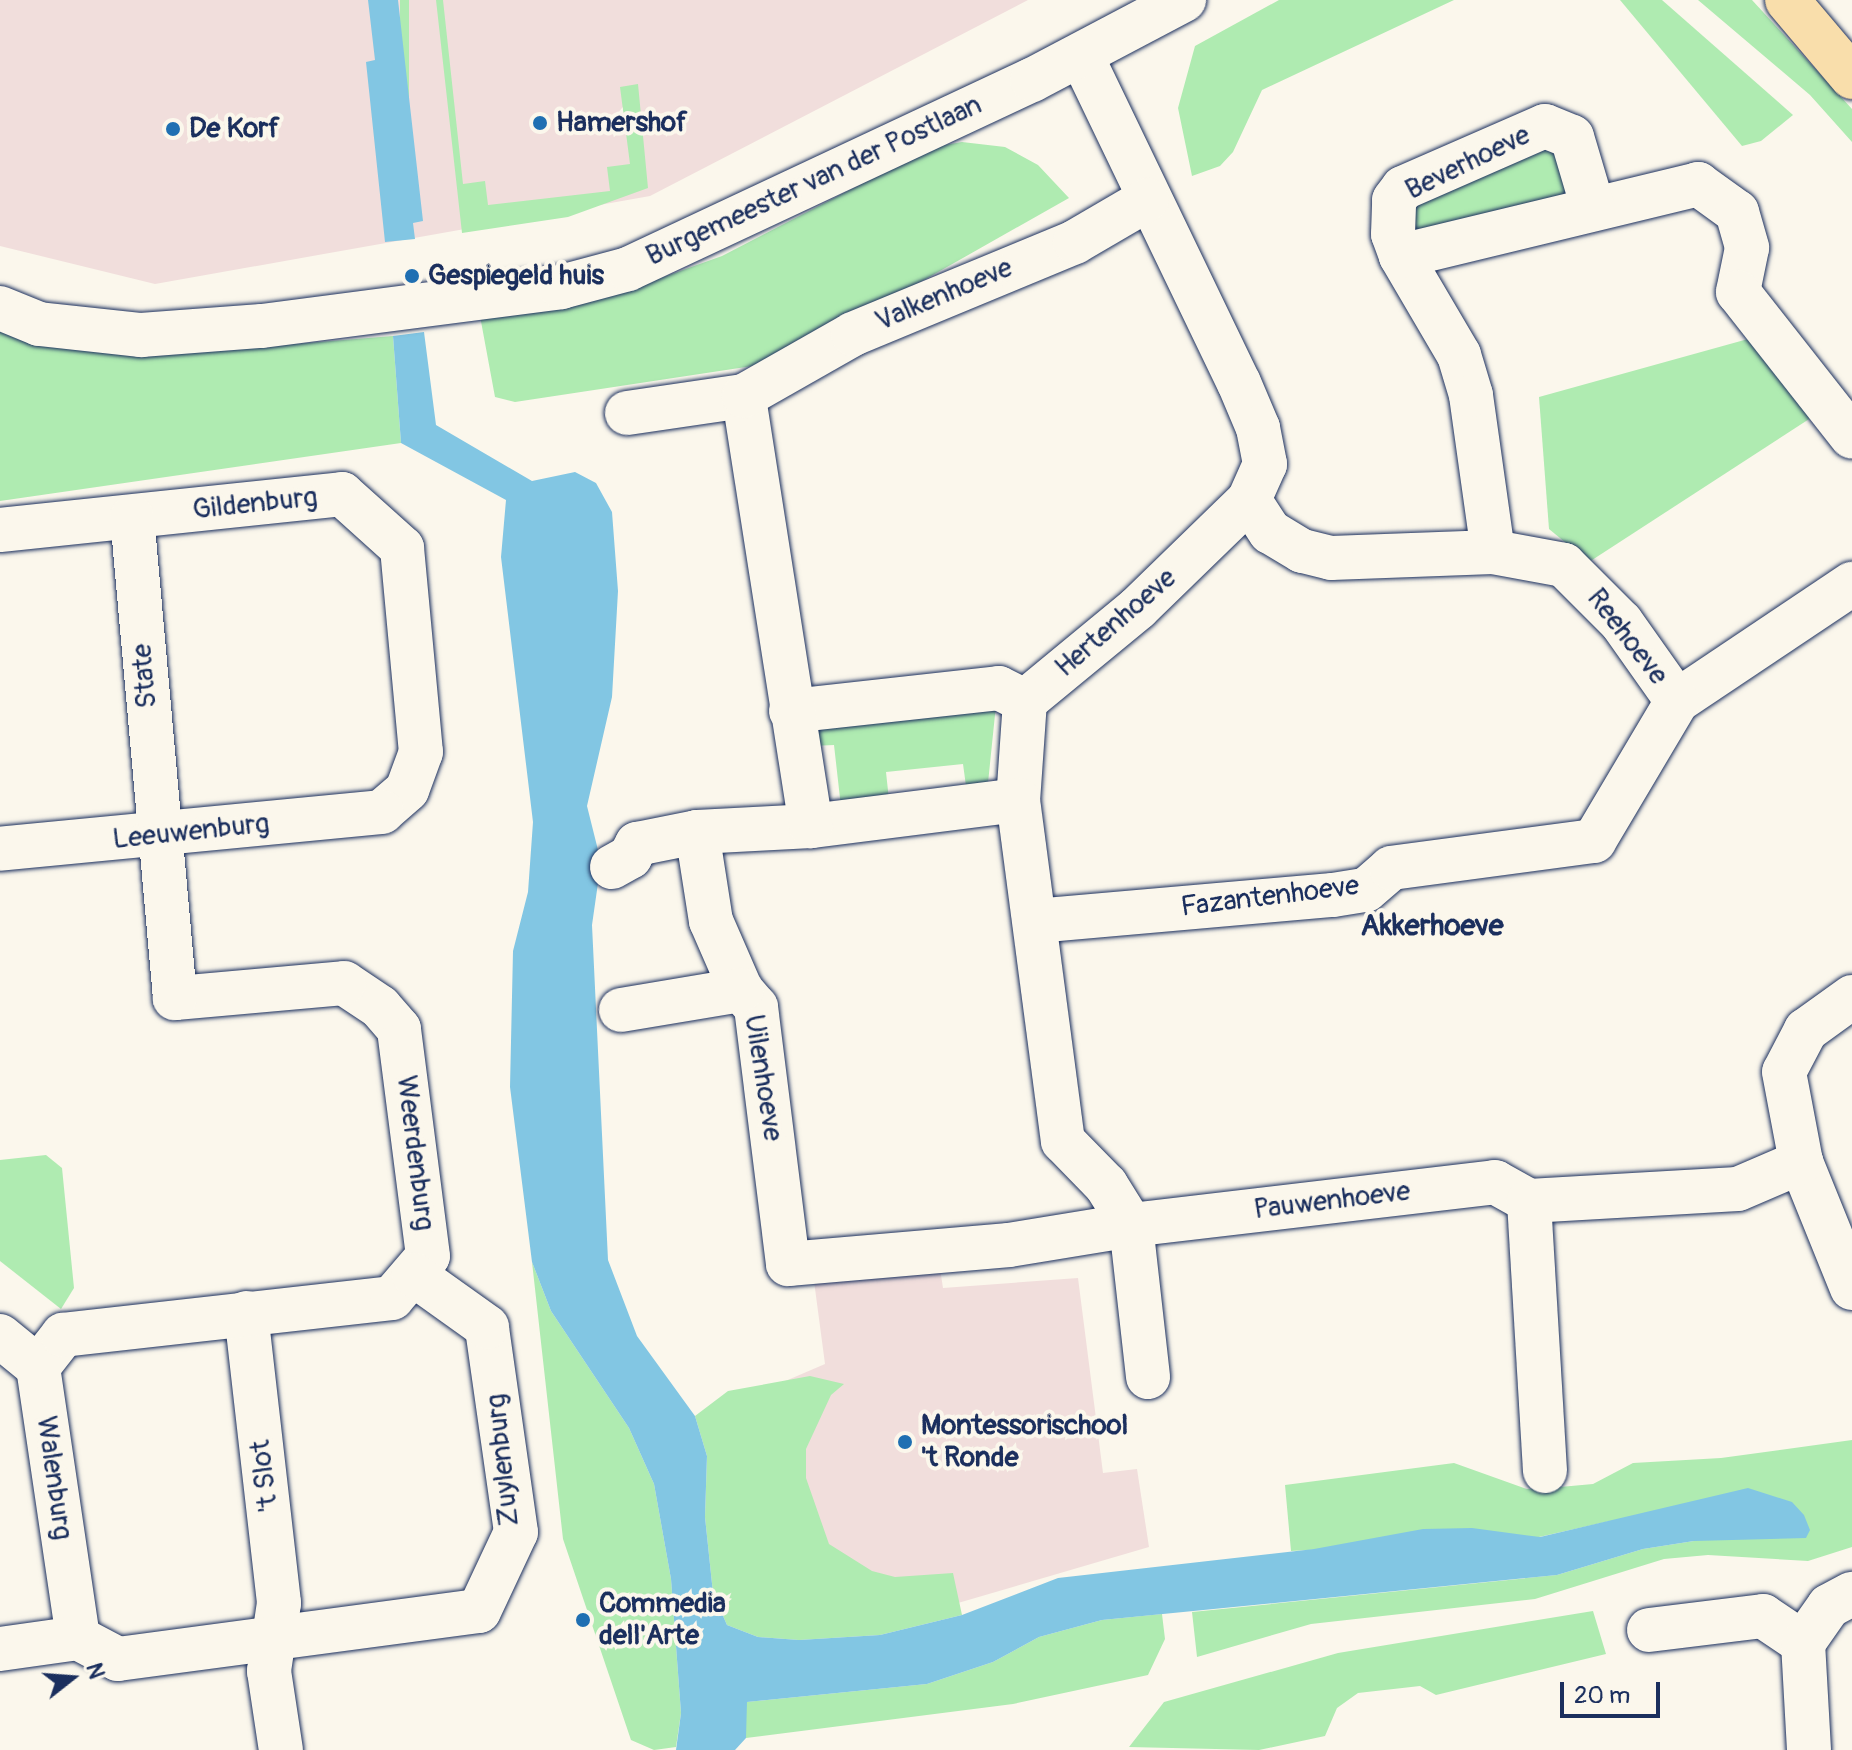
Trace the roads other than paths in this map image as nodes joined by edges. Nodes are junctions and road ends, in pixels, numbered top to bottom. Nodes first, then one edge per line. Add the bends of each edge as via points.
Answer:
1 (1184, 0) edge
2 (1787, 0) edge
3 (1081, 55) junction
4 (1852, 77) edge
5 (1147, 200) junction
6 (1593, 208) junction
7 (1401, 256) junction
8 (0, 308) edge
9 (744, 396) junction
10 (627, 413) dead end
11 (1852, 437) edge
12 (1249, 500) junction
13 (132, 517) junction
14 (0, 530) edge
15 (1493, 552) junction
16 (1852, 584) edge
17 (1025, 701) junction
18 (1677, 701) junction
19 (791, 711) junction
20 (1018, 800) junction
21 (382, 812) joint
22 (811, 826) junction
23 (697, 832) junction
24 (160, 835) junction
25 (1594, 841) joint
26 (0, 849) edge
27 (612, 867) dead end
28 (1035, 921) junction
29 (741, 990) junction
30 (1852, 997) edge
31 (621, 1010) dead end
32 (1801, 1162) junction
33 (1529, 1201) junction
34 (1131, 1225) junction
35 (414, 1275) junction
36 (1852, 1288) edge
37 (246, 1313) junction
38 (0, 1336) edge
39 (38, 1367) junction
40 (1148, 1377) dead end
41 (1545, 1471) dead end
42 (1852, 1594) edge
43 (1649, 1630) dead end
44 (78, 1638) junction
45 (271, 1638) junction
46 (1803, 1643) junction
47 (0, 1649) edge
48 (281, 1750) edge
49 (1809, 1750) edge

1 - 3 street, Burgemeester van der Postlaan
2 - 4 main road
3 - 5 street, Hertenhoeve
3 - 8 street, Burgemeester van der Postlaan via 628,269 561,287 262,326 141,335 39,324
5 - 9 street, Valkenhoeve via 1075,242 853,334
5 - 12 street, Hertenhoeve via 1258,428 1265,464
6 - 7 street
6 - 7 street, Beverhoeve via 1572,137 1545,126 1403,188 1391,214
6 - 11 street via 1698,184 1737,212 1747,248 1738,292
7 - 15 street, Beverhoeve via 1459,355 1471,395
9 - 10 street, Valkenhoeve
9 - 19 street
12 - 15 street, Reehoeve via 1270,532 1302,551 1331,558
12 - 17 street, Hertenhoeve via 1138,608
13 - 14 street, Gildenburg
13 - 21 street, Gildenburg via 342,494 402,548 421,752 407,790
13 - 24 street, State
15 - 18 street, Reehoeve via 1564,565 1621,622
16 - 18 street
17 - 19 street via 999,688
17 - 20 street
18 - 25 street, Reehoeve
19 - 22 street
20 - 22 street
20 - 28 street
21 - 24 street, Leeuwenburg
22 - 23 street
23 - 27 street via 637,844 630,857
23 - 29 street, Uilenhoeve via 711,921
24 - 26 street, Leeuwenburg
24 - 35 street, Weerdenburg via 175,998 344,983 380,1007 399,1029 428,1256
25 - 28 street, Fazantenhoeve via 1391,868 1366,890 1333,895
28 - 34 street via 1063,1141 1106,1185
29 - 31 street
29 - 34 street, Uilenhoeve via 756,1007 788,1264 1009,1245
30 - 32 street via 1806,1030 1784,1072
32 - 33 street via 1738,1189
32 - 36 street
33 - 34 street, Pauwenhoeve via 1495,1182
33 - 41 street
34 - 40 street
35 - 37 street via 392,1298
35 - 45 street, Zuylenburg via 487,1327 516,1532 479,1611
37 - 39 street via 63,1335
37 - 45 street, 't Slot via 279,1603
38 - 39 street
39 - 44 street, Walenburg
42 - 46 street via 1829,1606
43 - 46 street via 1763,1616
44 - 45 street, Zuylenburg via 118,1659
44 - 47 street
45 - 48 street via 269,1671
46 - 49 street

